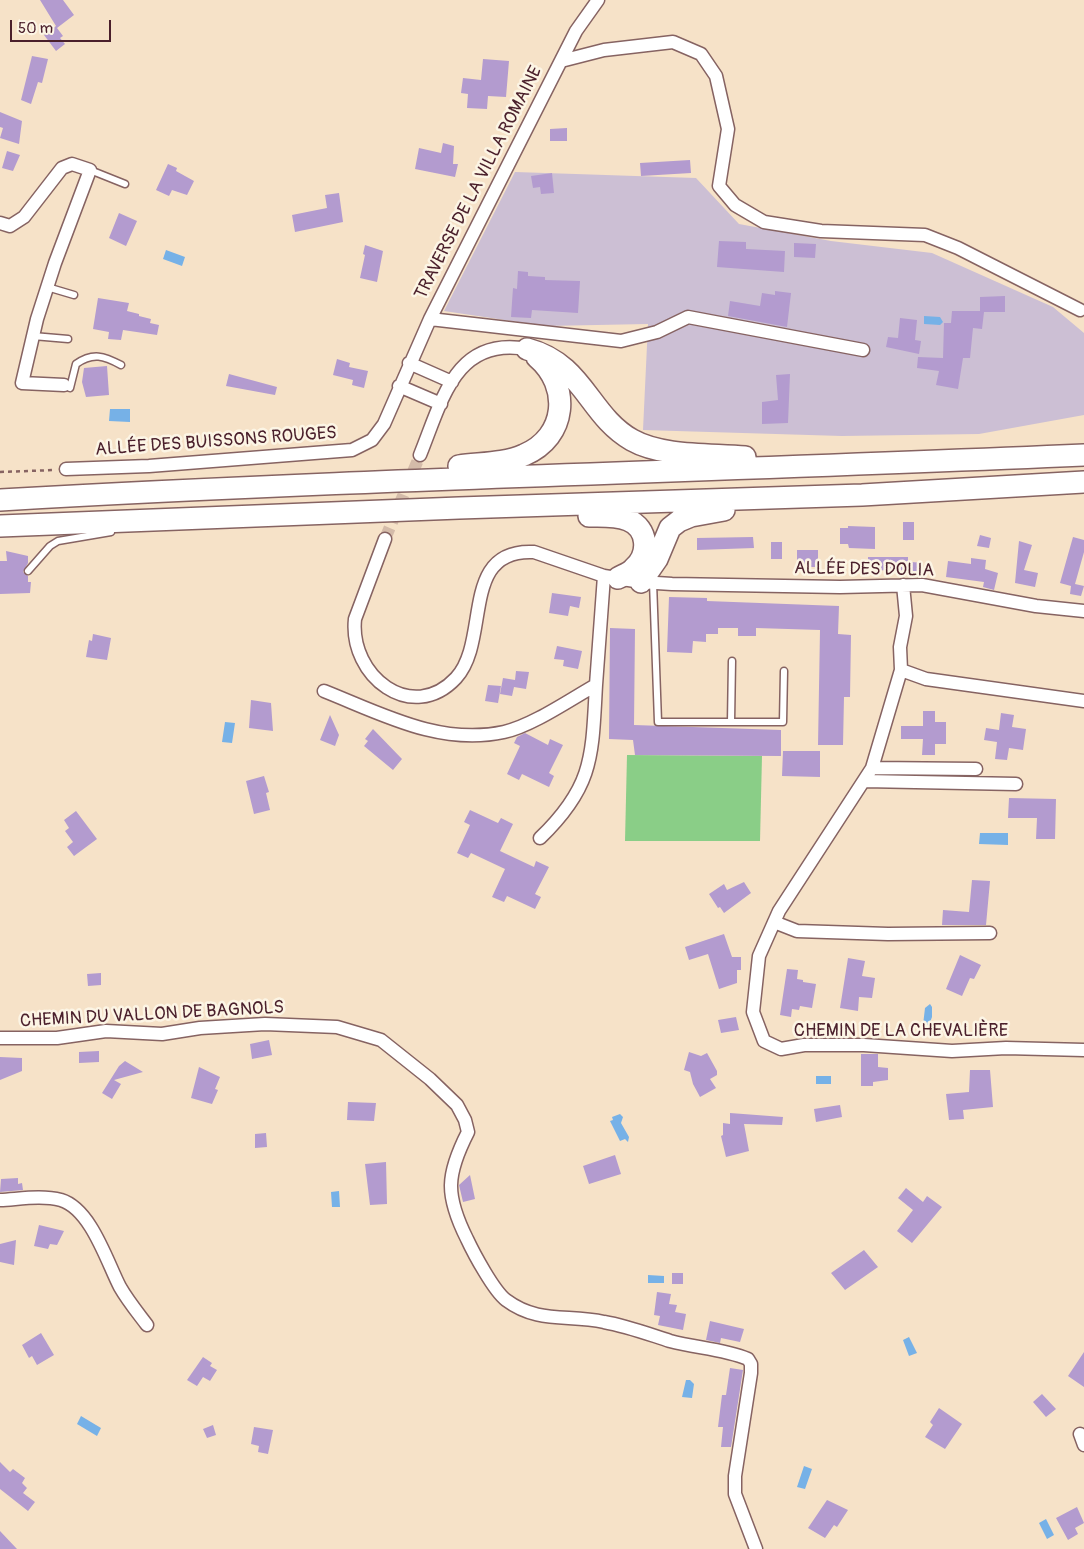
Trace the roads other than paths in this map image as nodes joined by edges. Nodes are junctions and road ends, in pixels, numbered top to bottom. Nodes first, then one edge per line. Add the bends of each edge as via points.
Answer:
1 (598, 0) edge
2 (561, 61) junction
3 (90, 170) junction
4 (126, 184) dead end
5 (0, 223) edge
6 (48, 287) junction
7 (74, 295) dead end
8 (1080, 310) dead end
9 (430, 319) junction
10 (33, 336) junction
11 (68, 339) dead end
12 (527, 349) junction
13 (863, 350) dead end
14 (409, 363) junction
15 (121, 366) dead end
16 (452, 382) junction
17 (64, 385) joint
18 (399, 386) junction
19 (441, 404) junction
20 (420, 455) tunnel mouth
21 (1084, 455) edge
22 (855, 465) junction
23 (66, 469) road end
24 (1084, 482) edge
25 (324, 483) junction
26 (862, 495) junction
27 (0, 500) edge
28 (459, 508) junction
29 (190, 520) junction
30 (0, 526) edge
31 (134, 528) dead end
32 (115, 531) dead end
33 (385, 539) tunnel mouth
34 (28, 571) dead end
35 (610, 577) junction
36 (647, 582) junction
37 (903, 585) junction
38 (1084, 611) edge
39 (732, 661) dead end
40 (901, 670) junction
41 (784, 671) dead end
42 (596, 685) junction
43 (324, 691) dead end
44 (1084, 701) edge
45 (731, 722) junction
46 (872, 768) junction
47 (976, 769) dead end
48 (865, 781) junction
49 (1016, 784) dead end
50 (540, 838) dead end
51 (774, 922) junction
52 (990, 933) dead end
53 (0, 1038) edge
54 (1084, 1050) edge
55 (0, 1200) edge
56 (147, 1325) dead end
57 (756, 1549) edge

1 - 2 street, TRAVERSE DE LA VILLA ROMAINE via 576,31
2 - 8 street via 604,50 673,42 701,54 716,76 728,129 719,186 735,205 764,222 821,231 925,235 958,248
2 - 9 street, TRAVERSE DE LA VILLA ROMAINE
3 - 4 lane
3 - 5 street via 72,164 62,168 24,218 10,226
3 - 6 street
6 - 7 lane
6 - 10 street
9 - 13 street via 621,341 657,332 688,317
9 - 14 street, TRAVERSE DE LA VILLA ROMAINE
10 - 11 lane
10 - 17 street via 22,383
12 - 16 street via 510,346 485,350 472,357
12 - 22 highway via 541,352 558,362 612,423 630,439 643,445 685,452
12 - 25 highway via 552,373 560,396 560,407 552,430 535,450 498,461
14 - 16 street
14 - 18 street, TRAVERSE DE LA VILLA ROMAINE
15 - 17 lane via 106,357 86,356 76,364 70,388
16 - 19 street
18 - 19 street
18 - 23 street, ALLÉE DES BUISSONS ROUGES via 378,434 352,450 149,466
19 - 20 street
21 - 22 highway
22 - 25 highway
24 - 26 highway
25 - 27 highway
26 - 28 highway
26 - 36 highway via 691,516 670,528
28 - 29 highway
28 - 35 highway via 626,519 640,529 645,538 644,551 634,568
29 - 30 highway
29 - 31 lane
32 - 34 lane via 58,541
33 - 35 street, ALLÉE DES DOLIA via 355,619 354,631 362,661 372,676 386,688 411,696 443,688 465,665 474,641 478,599 484,581 504,558 534,552
35 - 36 street, ALLÉE DES DOLIA
35 - 42 street
36 - 37 street, ALLÉE DES DOLIA via 840,587
36 - 45 lane via 658,722
37 - 38 street, ALLÉE DES DOLIA via 922,585 1036,606
37 - 40 street, CHEMIN DE LA CHEVALIÈRE via 906,616 900,647
39 - 45 lane
40 - 44 street via 926,679
40 - 46 street, CHEMIN DE LA CHEVALIÈRE
41 - 45 lane via 783,722
42 - 43 street via 505,732 466,736 419,728
42 - 50 street via 593,736 583,784 558,821
46 - 47 street
46 - 48 street, CHEMIN DE LA CHEVALIÈRE
48 - 49 street
48 - 51 street, CHEMIN DE LA CHEVALIÈRE
51 - 52 street via 797,931
51 - 54 street, CHEMIN DE LA CHEVALIÈRE via 758,956 753,1012 764,1040 781,1048 864,1045 952,1051 1006,1048
53 - 57 street, CHEMIN DU VALLON DE BAGNOLS via 57,1038 106,1031 162,1034 265,1024 337,1027 381,1040 430,1079 456,1105 465,1120 468,1132 450,1176 456,1217 504,1299 531,1315 602,1321 748,1359 751,1373 735,1494
55 - 56 street via 48,1198 64,1201 78,1210 100,1243 121,1289

